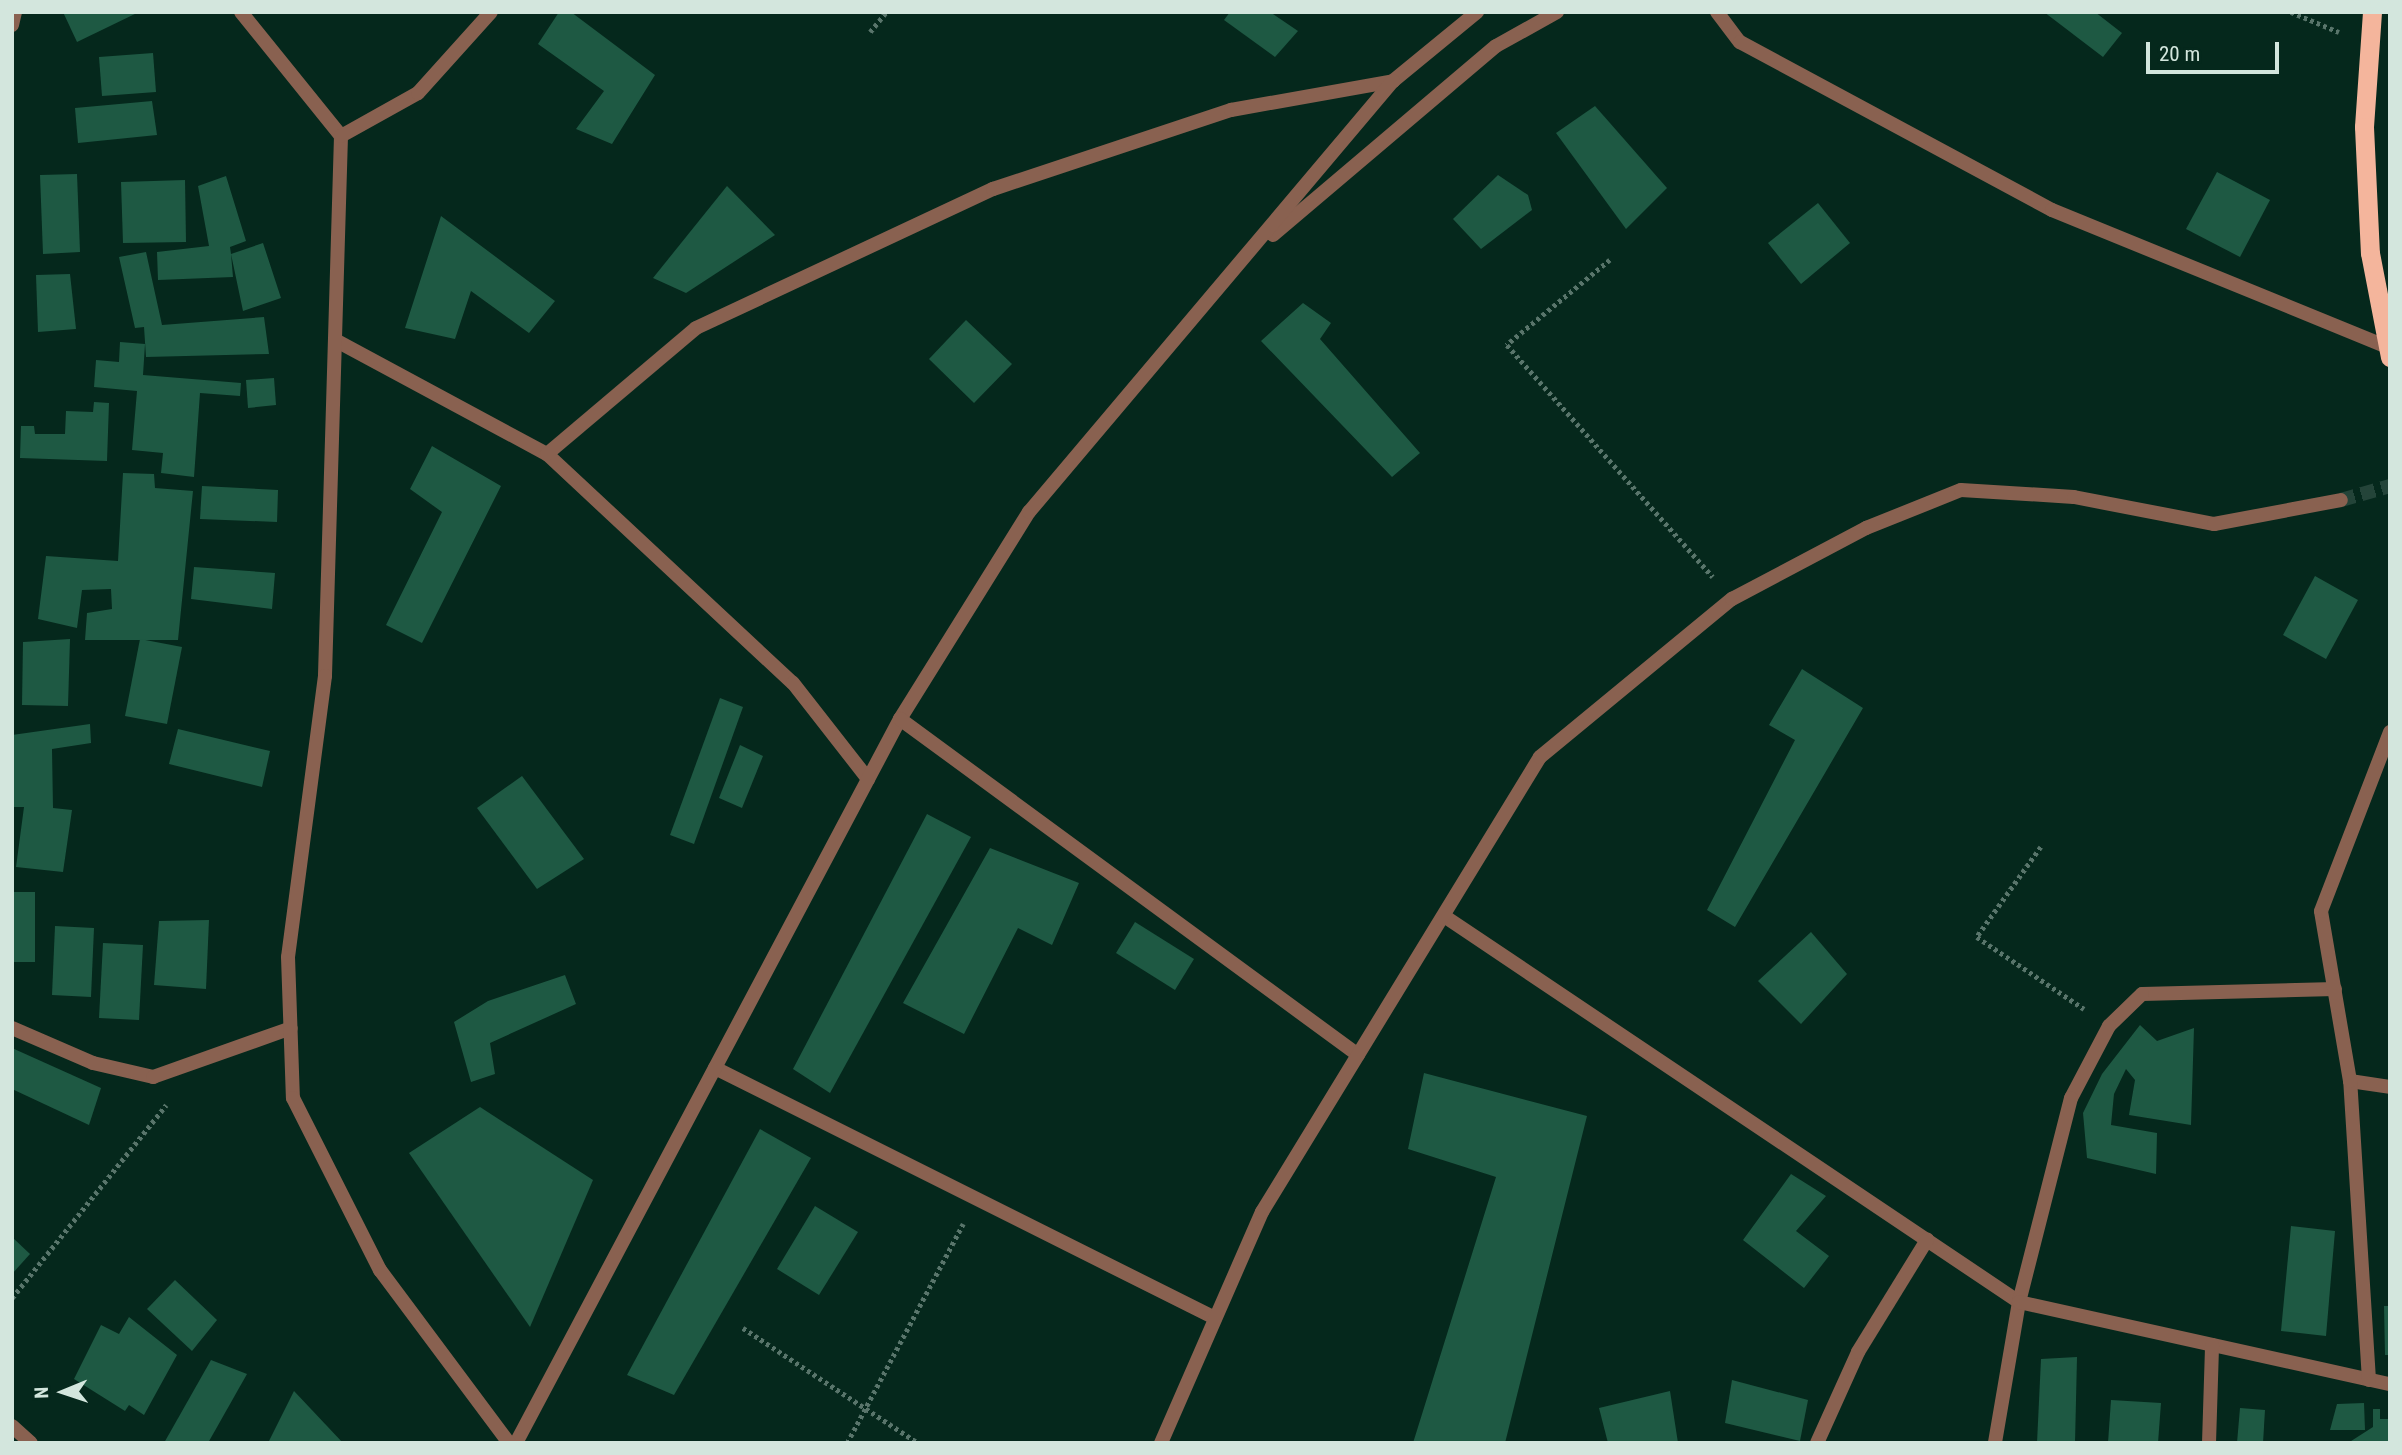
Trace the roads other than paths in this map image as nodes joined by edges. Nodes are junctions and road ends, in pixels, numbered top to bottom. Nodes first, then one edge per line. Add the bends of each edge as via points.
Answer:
1 (15, 12) edge
2 (241, 12) edge
3 (491, 12) edge
4 (1477, 12) edge
5 (1557, 12) edge
6 (1717, 12) edge
7 (2372, 12) edge
8 (12, 25) edge
9 (1393, 81) junction
10 (341, 136) junction
11 (1242, 260) junction
12 (335, 340) junction
13 (2388, 351) edge
14 (547, 454) junction
15 (2341, 500) tunnel mouth
16 (900, 719) junction
17 (2390, 732) edge
18 (868, 779) junction
19 (1444, 916) junction
20 (2334, 989) junction
21 (12, 1028) edge
22 (291, 1028) junction
23 (1358, 1055) junction
24 (715, 1068) junction
25 (2350, 1081) junction
26 (2390, 1087) edge
27 (1927, 1240) junction
28 (2019, 1302) junction
29 (1215, 1318) junction
30 (2212, 1345) junction
31 (2369, 1380) junction
32 (2390, 1384) edge
33 (12, 1426) edge
34 (32, 1443) edge
35 (509, 1443) edge
36 (516, 1443) edge
37 (1161, 1443) edge
38 (1817, 1443) edge
39 (1995, 1443) edge
40 (2209, 1443) edge

1 - 8 street
2 - 10 street
3 - 10 street via 418,93
4 - 9 street
5 - 11 street via 1496,47
6 - 13 street via 1740,42 2052,210
7 - 13 highway via 2364,127 2370,253
9 - 11 street
9 - 14 street via 1231,110 993,189 696,328
10 - 12 street
11 - 16 street via 1029,512
12 - 14 street
12 - 22 street via 324,676 288,957
14 - 18 street via 793,683
15 - 19 street via 2214,524 2074,497 1961,490 1866,528 1732,599 1540,757
16 - 18 street
16 - 23 street
17 - 20 street via 2321,911
18 - 24 street
19 - 23 street
19 - 27 street
20 - 25 street
20 - 28 street via 2142,994 2109,1026 2071,1098
21 - 22 street via 93,1063 153,1077
22 - 35 street via 293,1098 380,1270
23 - 29 street via 1262,1212
24 - 29 street
24 - 36 street
25 - 26 street
25 - 31 street
27 - 28 street
27 - 38 street via 1858,1352
28 - 30 street
28 - 39 street
29 - 37 street
30 - 31 street
30 - 40 street
31 - 32 street
33 - 34 street

